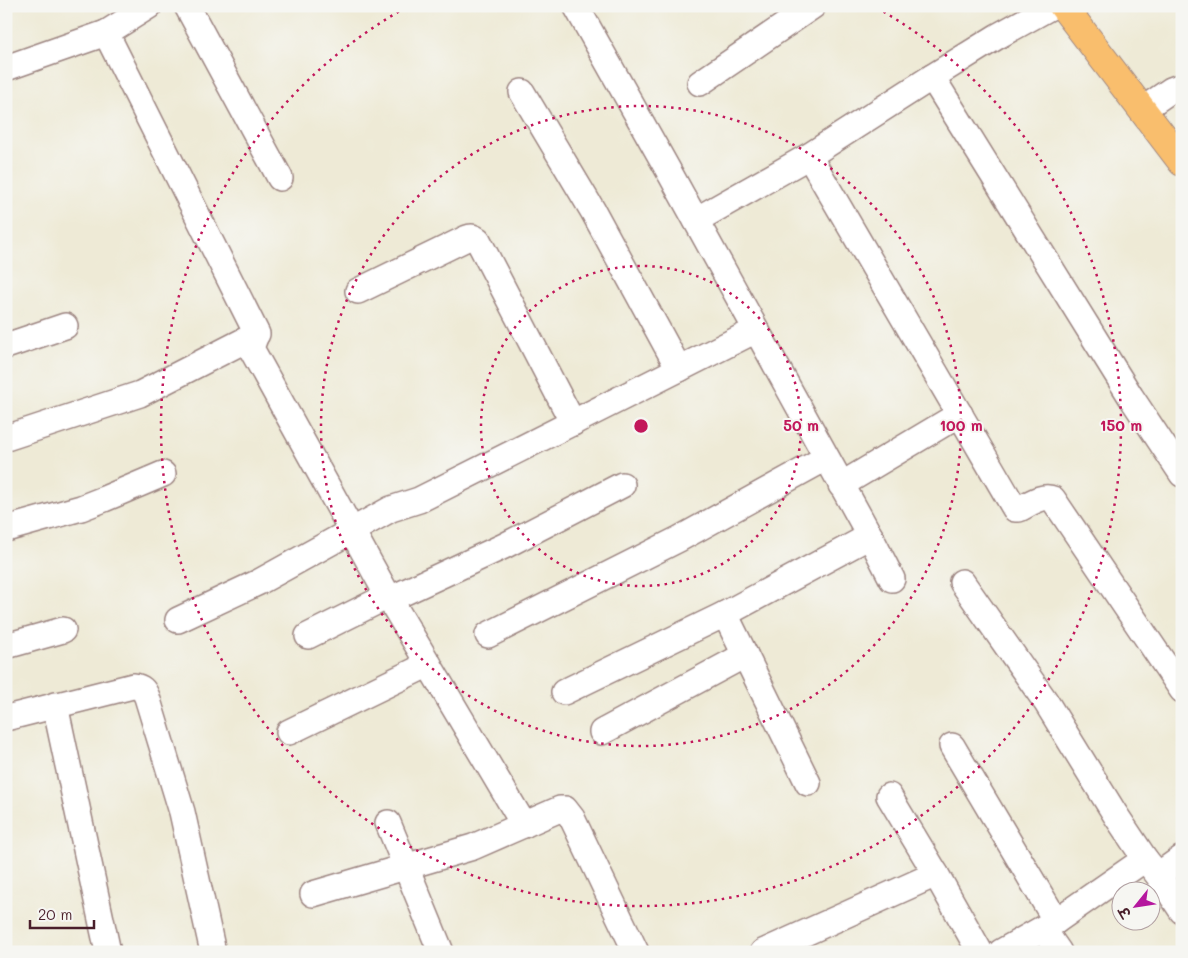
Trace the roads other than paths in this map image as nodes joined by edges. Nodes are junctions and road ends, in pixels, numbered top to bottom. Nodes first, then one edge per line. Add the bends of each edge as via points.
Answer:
1 (149, 6) edge
2 (186, 6) edge
3 (576, 6) edge
4 (814, 6) edge
5 (1052, 6) edge
6 (1063, 6) edge
7 (106, 33) junction
8 (6, 68) edge
9 (932, 77) junction
10 (700, 83) dead end
11 (1182, 86) edge
12 (522, 92) dead end
13 (1142, 110) junction
14 (809, 156) junction
15 (1182, 162) edge
16 (280, 178) dead end
17 (696, 220) junction
18 (358, 291) dead end
19 (65, 326) dead end
20 (756, 330) junction
21 (257, 334) junction
22 (6, 346) edge
23 (679, 369) junction
24 (960, 414) junction
25 (573, 423) junction
26 (6, 438) edge
27 (826, 458) junction
28 (163, 474) dead end
29 (1182, 474) edge
30 (841, 484) junction
31 (622, 485) dead end
32 (6, 529) edge
33 (352, 530) junction
34 (870, 536) junction
35 (892, 579) dead end
36 (962, 582) dead end
37 (389, 597) junction
38 (725, 614) junction
39 (178, 620) dead end
40 (64, 630) dead end
41 (308, 636) dead end
42 (488, 636) dead end
43 (6, 646) edge
44 (745, 655) junction
45 (428, 664) junction
46 (1182, 690) edge
47 (564, 692) dead end
48 (55, 705) junction
49 (6, 718) edge
50 (290, 732) dead end
51 (602, 732) dead end
52 (952, 746) dead end
53 (808, 783) dead end
54 (889, 796) dead end
55 (388, 823) dead end
56 (524, 824) junction
57 (1182, 858) edge
58 (406, 866) junction
59 (1151, 868) junction
60 (936, 874) junction
61 (313, 894) dead end
62 (1182, 911) edge
63 (1049, 925) junction
64 (108, 952) edge
65 (213, 952) edge
66 (441, 952) edge
67 (636, 952) edge
68 (764, 952) edge
69 (980, 952) edge
70 (1001, 952) edge
71 (1059, 952) edge

1 - 7 street
2 - 16 street
3 - 17 street
4 - 10 street
5 - 9 street
6 - 13 main road
7 - 8 street
7 - 21 street
9 - 14 street
9 - 29 street
11 - 13 street
12 - 23 street via 593,211
13 - 15 main road
14 - 17 street
14 - 24 street
17 - 20 street
18 - 25 street via 472,236 478,240
19 - 22 street
20 - 23 street
20 - 27 street
21 - 26 street via 140,394
21 - 33 street via 251,348
23 - 25 street
24 - 30 street
24 - 46 street via 1015,509 1045,497 1053,499
25 - 33 street
27 - 30 street
27 - 42 street via 679,539
28 - 32 street via 80,508
30 - 34 street
31 - 37 street via 504,546
33 - 37 street
33 - 39 street via 259,582
34 - 35 street
34 - 38 street
36 - 59 street via 1046,702
37 - 41 street
37 - 45 street
38 - 44 street
38 - 47 street
40 - 43 street
44 - 51 street
44 - 53 street
45 - 50 street
45 - 56 street
48 - 49 street
48 - 64 street
48 - 65 street via 133,686 143,689 182,812
52 - 63 street
54 - 60 street
55 - 58 street
56 - 58 street via 473,846
56 - 67 street via 560,809 565,808 569,812
57 - 59 street
58 - 61 street
58 - 66 street
59 - 62 street
59 - 63 street
60 - 68 street
60 - 69 street
63 - 70 street
63 - 71 street

